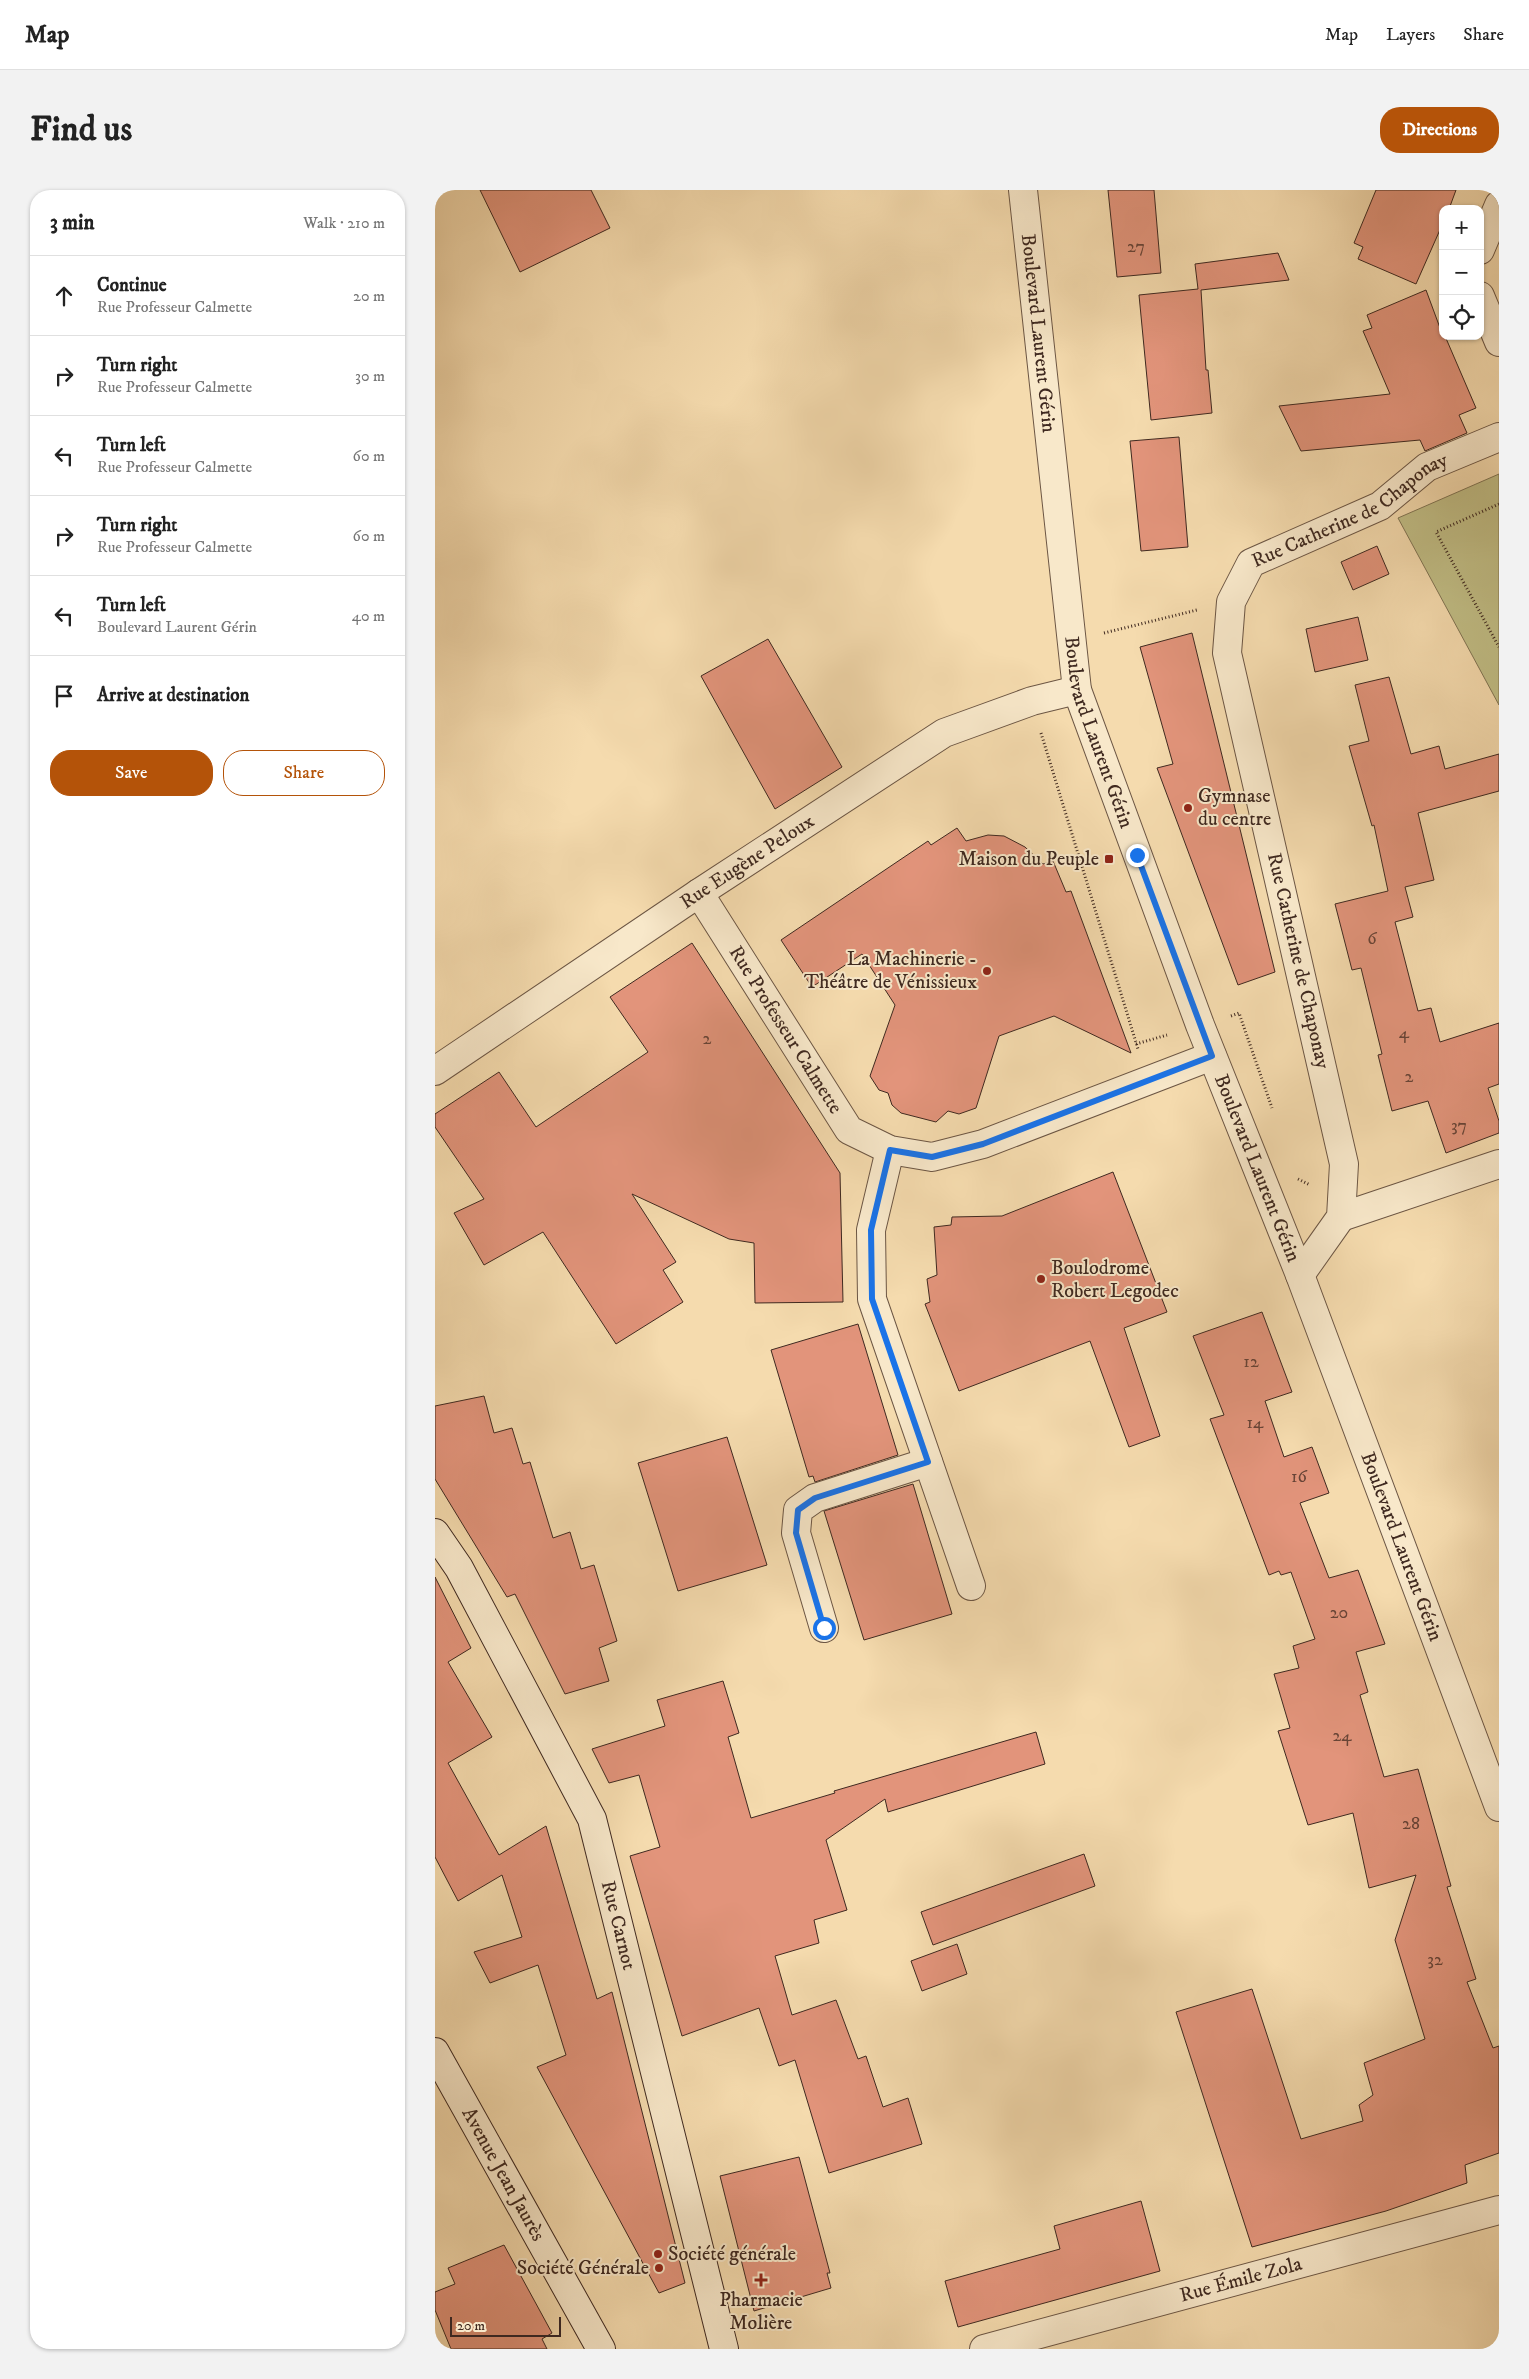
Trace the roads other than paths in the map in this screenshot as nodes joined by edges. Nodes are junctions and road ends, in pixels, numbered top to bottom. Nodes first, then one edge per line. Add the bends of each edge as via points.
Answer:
1 (1023, 190) edge
2 (1499, 205) edge
3 (1484, 241) edge
4 (1484, 306) edge
5 (1499, 342) edge
6 (1499, 436) edge
7 (1077, 690) junction
8 (699, 893) junction
9 (1212, 1056) junction
10 (435, 1071) edge
11 (890, 1150) junction
12 (1499, 1164) edge
13 (1341, 1217) junction
14 (1300, 1275) junction
15 (928, 1462) junction
16 (435, 1534) edge
17 (971, 1586) dead end
18 (824, 1628) dead end
19 (1499, 1807) edge
20 (435, 2052) edge
21 (1499, 2210) edge
22 (601, 2349) edge
23 (723, 2349) edge
24 (984, 2349) edge

1 - 7 street, Boulevard Laurent Gérin
2 - 3 street
4 - 5 street
6 - 13 street, Rue Catherine de Chaponay via 1427,467 1380,506 1251,563 1231,602 1227,652 1344,1164
7 - 8 street, Rue Eugène Peloux via 1032,701 944,732
7 - 9 street, Boulevard Laurent Gérin
8 - 10 street, Rue Eugène Peloux
8 - 11 street, Rue Professeur Calmette via 849,1130
9 - 11 street, Rue Professeur Calmette via 983,1144 932,1157
9 - 14 street, Boulevard Laurent Gérin
11 - 15 street via 871,1230 872,1299
12 - 13 street
13 - 14 street
14 - 19 street, Boulevard Laurent Gérin
15 - 17 street
15 - 18 street via 815,1498 798,1510 796,1533
16 - 23 street, Rue Carnot via 459,1568 592,1819
20 - 22 street, Avenue Jean Jaurès
21 - 24 street, Rue Émile Zola

